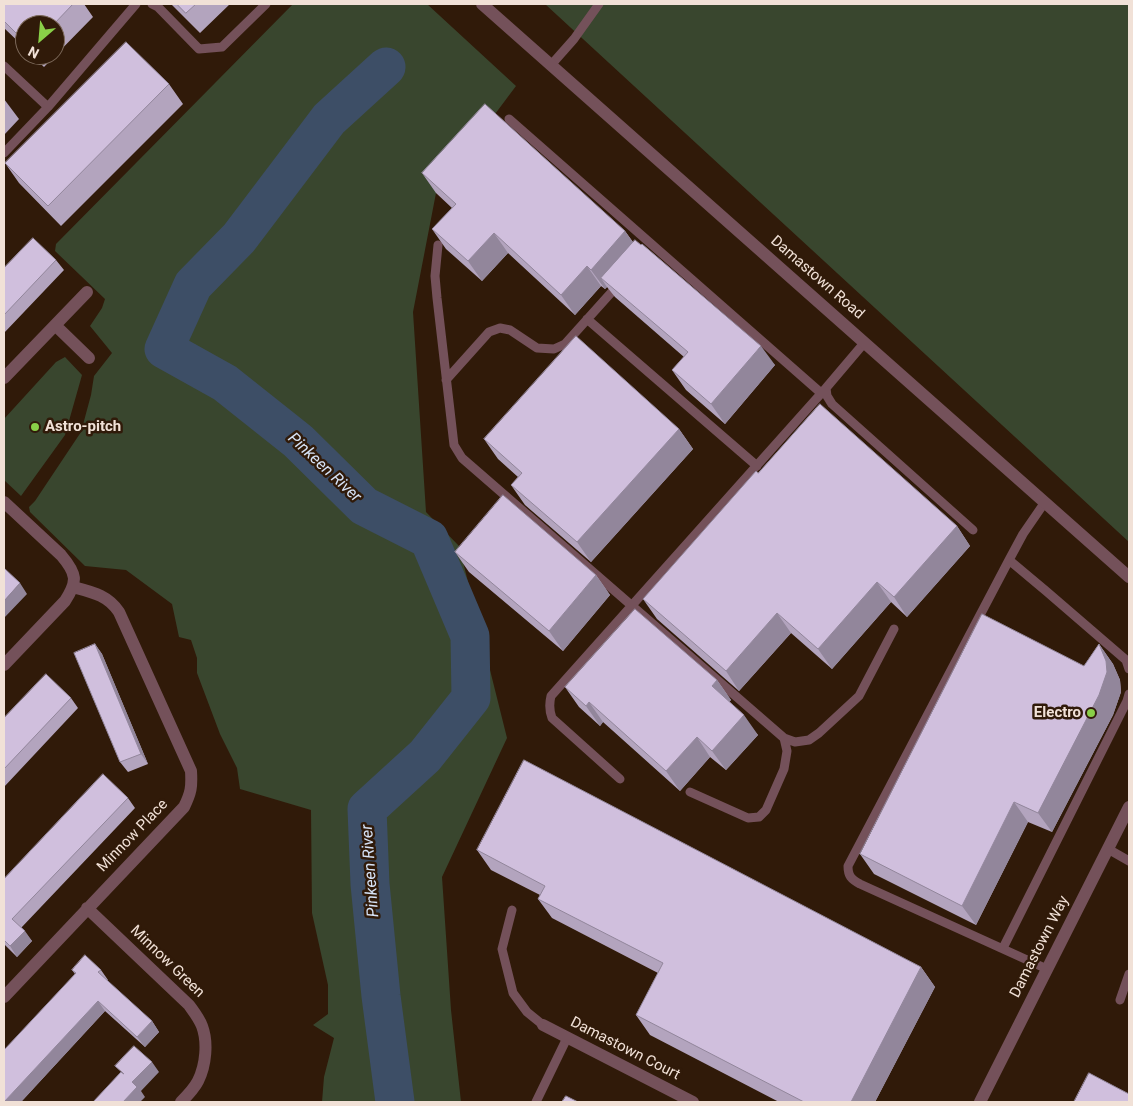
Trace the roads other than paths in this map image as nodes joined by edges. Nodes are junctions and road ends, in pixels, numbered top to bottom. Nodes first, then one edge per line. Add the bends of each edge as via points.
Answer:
1 (152, 4) edge
2 (266, 4) edge
3 (482, 4) edge
4 (599, 4) edge
5 (134, 5) edge
6 (551, 65) junction
7 (4, 66) edge
8 (48, 107) junction
9 (510, 119) dead end
10 (4, 152) edge
11 (438, 245) edge
12 (653, 245) junction
13 (646, 252) edge
14 (626, 275) edge
15 (87, 292) dead end
16 (587, 319) junction
17 (55, 325) junction
18 (865, 342) junction
19 (89, 358) dead end
20 (4, 378) edge
21 (446, 380) junction
22 (824, 391) junction
23 (757, 466) junction
24 (4, 502) edge
25 (1045, 502) junction
26 (974, 530) dead end
27 (1009, 560) junction
28 (1129, 577) edge
29 (73, 587) junction
30 (632, 606) junction
31 (894, 629) dead end
32 (4, 665) edge
33 (1129, 668) edge
34 (1129, 694) edge
35 (784, 738) junction
36 (620, 779) dead end
37 (690, 792) dead end
38 (1129, 807) edge
39 (1108, 849) junction
40 (1129, 861) edge
41 (88, 908) junction
42 (512, 910) dead end
43 (1003, 948) junction
44 (1047, 969) junction
45 (1129, 974) edge
46 (4, 994) edge
47 (1120, 1000) dead end
48 (543, 1025) joint
49 (568, 1038) junction
50 (180, 1102) edge
51 (536, 1102) edge
52 (693, 1102) edge
53 (980, 1102) edge

1 - 2 lane via 199,49 222,48
3 - 6 street, Damastown Road
4 - 6 lane
5 - 8 lane
6 - 18 street, Damastown Road
7 - 8 lane
8 - 10 lane
9 - 12 lane
11 - 21 lane via 435,276
12 - 13 lane
12 - 22 lane
14 - 16 lane
15 - 17 street
16 - 21 lane via 565,344 554,349 537,348 510,330 500,328 489,332
16 - 23 lane
17 - 19 street
17 - 20 street
18 - 22 lane
18 - 25 street, Damastown Road
21 - 30 lane via 454,445 462,458
22 - 23 lane
22 - 26 lane via 832,404
23 - 30 lane
24 - 29 street via 61,555 74,574
25 - 27 lane
25 - 28 street, Damastown Road
27 - 33 lane via 1126,660
27 - 43 lane via 848,866 848,874 860,884
29 - 32 street via 65,602
29 - 41 street, Minnow Place via 104,596 119,612 191,772 192,784 184,807
30 - 35 lane
30 - 36 lane via 551,696 549,710 552,718
31 - 35 lane via 859,696 809,740 795,742
34 - 43 lane
35 - 37 lane via 784,769 766,810 759,816 748,818
38 - 39 street, Damastown Way
39 - 40 lane
39 - 44 street, Damastown Way
41 - 46 street, Minnow Place
41 - 50 street, Minnow Green via 189,1005 202,1026 205,1046 203,1068 199,1080
42 - 48 lane via 502,949 513,993 527,1012
43 - 44 lane
44 - 53 street, Damastown Way
45 - 47 lane
48 - 49 street, Damastown Court
49 - 51 lane
49 - 52 street, Damastown Court

